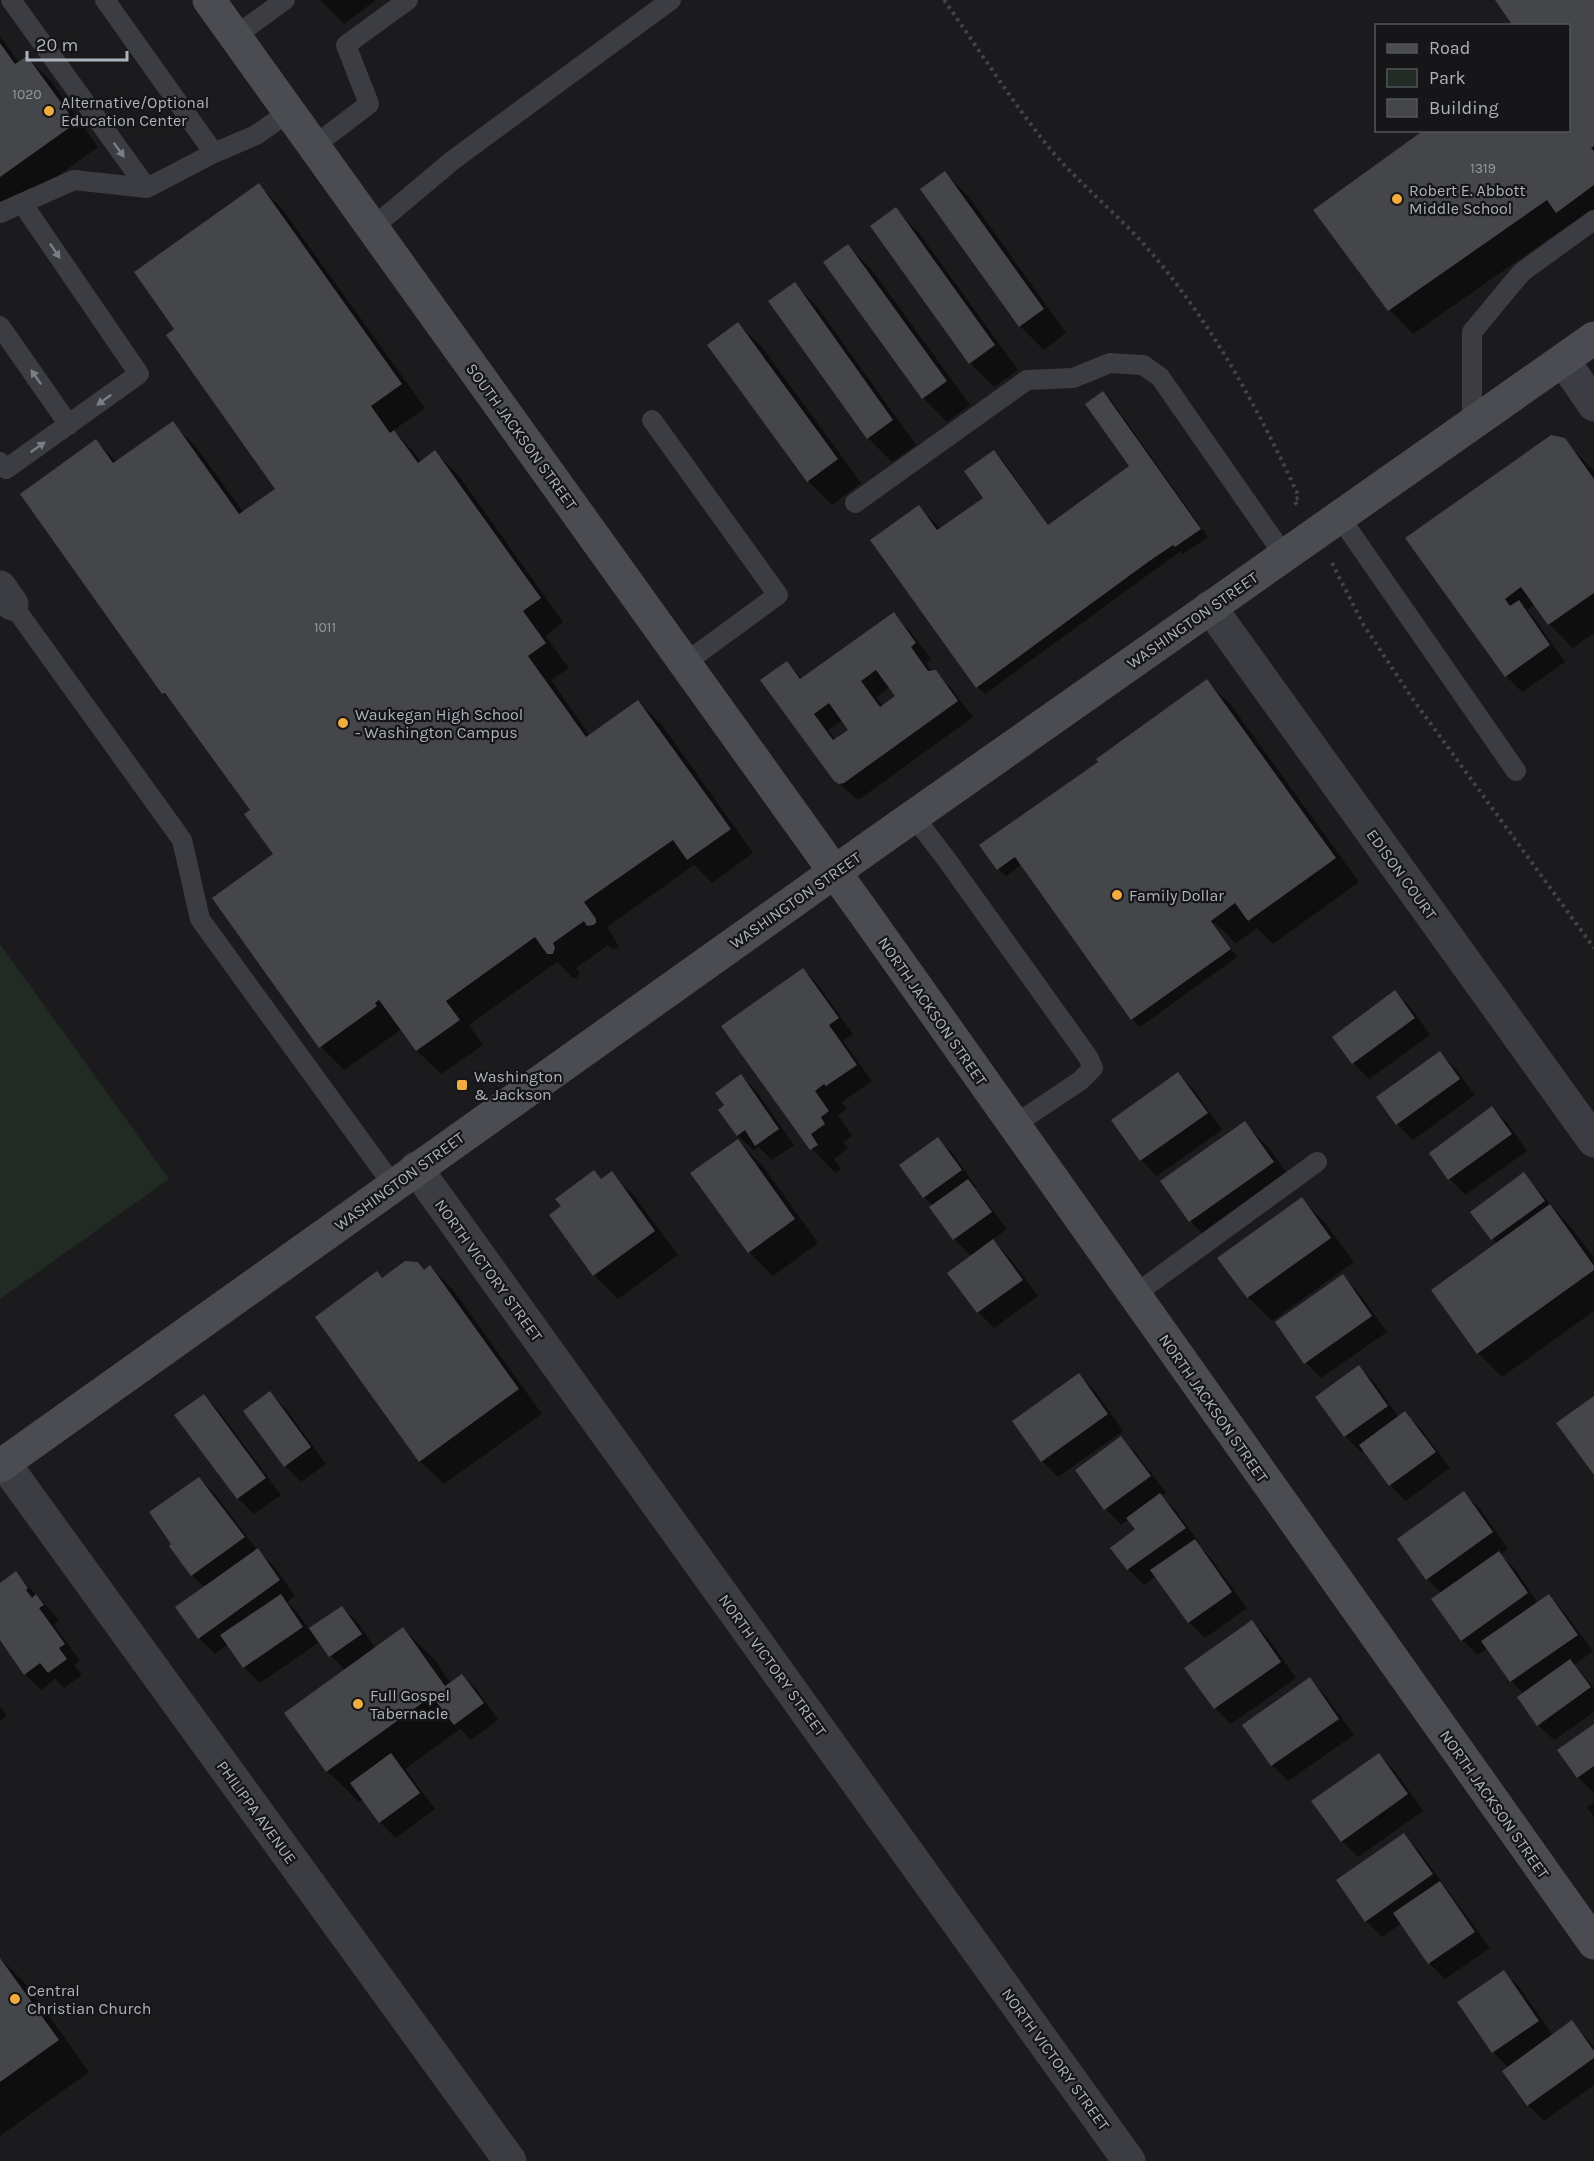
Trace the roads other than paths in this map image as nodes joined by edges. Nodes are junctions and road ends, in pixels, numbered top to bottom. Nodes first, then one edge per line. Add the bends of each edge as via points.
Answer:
1 (11, 0) edge
2 (105, 0) edge
3 (209, 0) edge
4 (285, 0) edge
5 (408, 0) edge
6 (671, 0) edge
7 (235, 36) junction
8 (289, 112) junction
9 (314, 146) junction
10 (214, 153) junction
11 (147, 188) junction
12 (22, 203) junction
13 (0, 213) edge
14 (1594, 220) edge
15 (372, 228) junction
16 (0, 326) edge
17 (1594, 338) edge
18 (1563, 360) junction
19 (1594, 405) edge
20 (652, 420) dead end
21 (1472, 423) junction
22 (69, 425) junction
23 (0, 462) edge
24 (855, 503) dead end
25 (1339, 516) junction
26 (1284, 555) junction
27 (6, 595) edge
28 (1210, 607) junction
29 (685, 663) junction
30 (1516, 771) dead end
31 (914, 817) junction
32 (835, 872) junction
33 (1014, 1125) junction
34 (1594, 1141) edge
35 (1317, 1162) dead end
36 (405, 1177) junction
37 (1134, 1295) junction
38 (2, 1464) edge
39 (1594, 1943) edge
40 (510, 2161) edge
41 (1129, 2161) edge

1 -> 11 lane
2 - 10 lane
3 - 7 street, SOUTH JACKSON STREET
4 - 7 lane
5 - 9 lane via 346,45 369,104
6 - 15 lane via 453,160
7 - 8 street, SOUTH JACKSON STREET
8 - 9 street, SOUTH JACKSON STREET
8 - 10 lane via 256,135
9 - 15 street, SOUTH JACKSON STREET
10 - 11 lane
11 - 12 lane via 74,180
12 - 13 lane
12 -> 22 lane via 140,374
14 - 21 lane via 1522,272 1472,332
15 - 29 street, SOUTH JACKSON STREET
22 -> 16 lane
17 - 18 street, WASHINGTON STREET
18 - 19 street
18 - 21 street, WASHINGTON STREET
20 - 29 lane via 778,595
21 - 25 street, WASHINGTON STREET
23 -> 22 lane via 6,470
24 - 26 lane via 1027,381 1073,378 1110,363 1143,365 1160,377
25 - 26 street, WASHINGTON STREET
25 - 30 lane
26 - 28 street, WASHINGTON STREET
27 - 36 lane via 182,840 200,919
28 - 31 street, WASHINGTON STREET
28 - 34 street, EDISON COURT
29 - 32 street, SOUTH JACKSON STREET
31 - 32 street, WASHINGTON STREET
31 - 33 lane via 1093,1068
32 - 33 street, NORTH JACKSON STREET
32 - 36 street, WASHINGTON STREET
33 - 37 street, NORTH JACKSON STREET
35 - 37 lane
36 - 38 street, WASHINGTON STREET
36 - 41 street, NORTH VICTORY STREET
37 - 39 street, NORTH JACKSON STREET
38 - 40 street, PHILIPPA AVENUE

